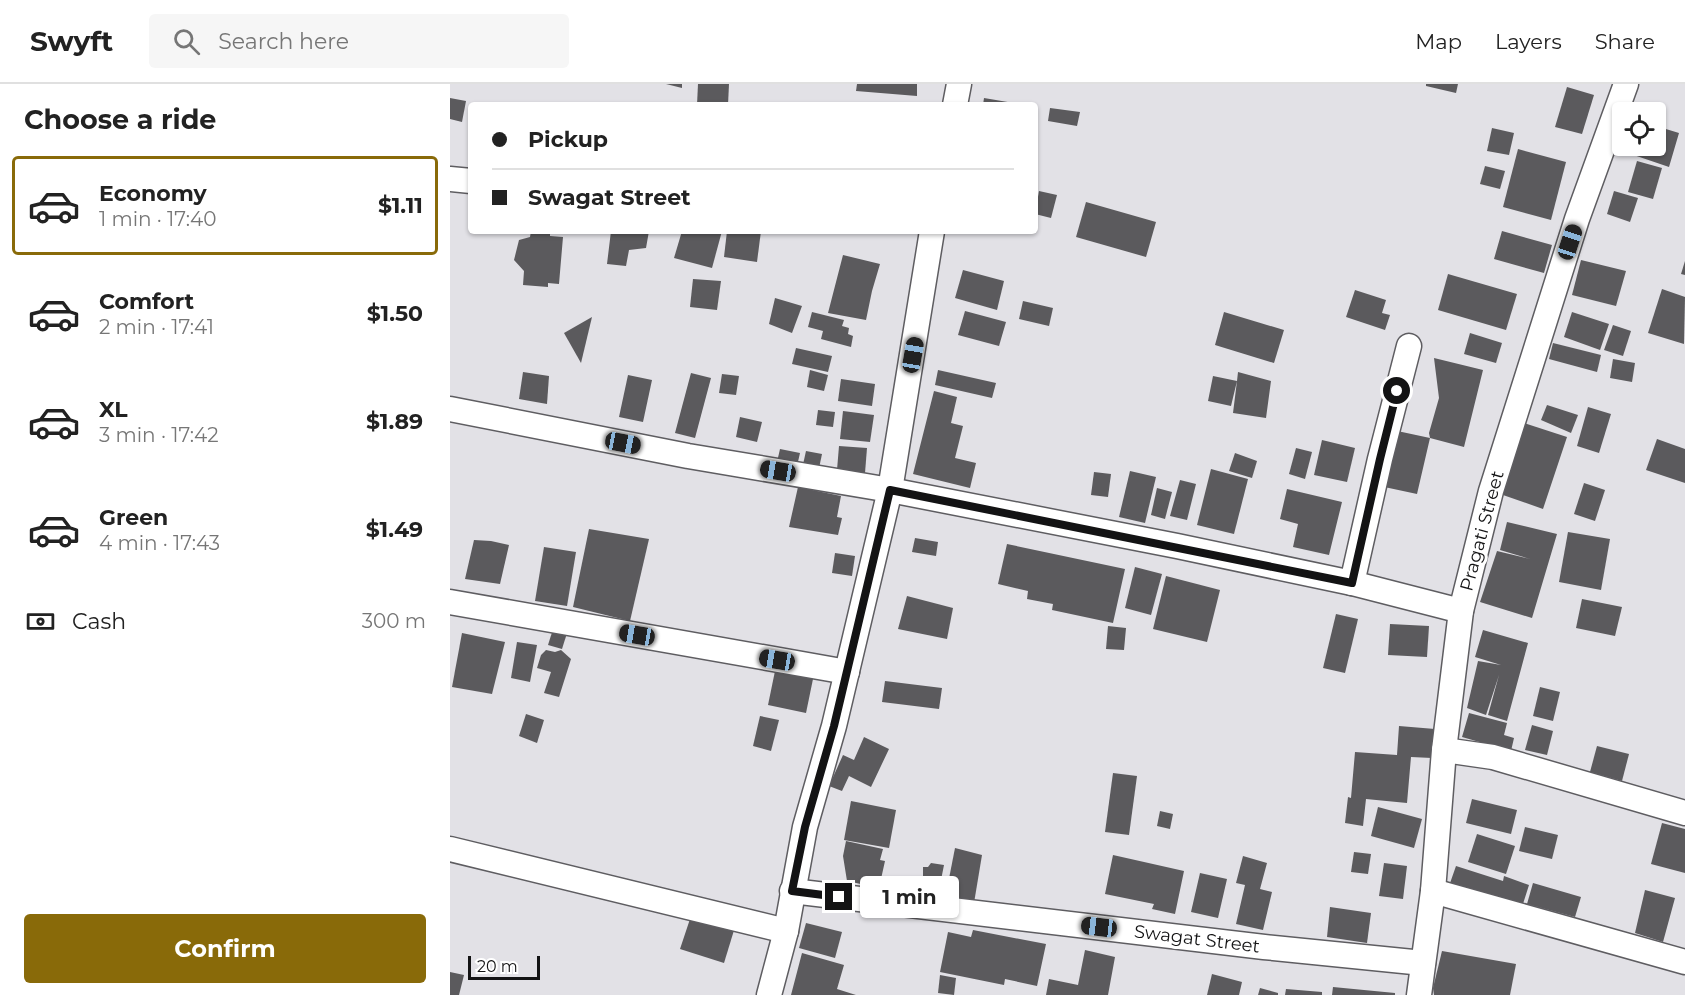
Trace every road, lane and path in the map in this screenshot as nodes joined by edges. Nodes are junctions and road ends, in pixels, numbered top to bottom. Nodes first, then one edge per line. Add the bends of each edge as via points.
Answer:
1 (959, 84) edge
2 (1626, 84) edge
3 (956, 102) edge
4 (450, 179) edge
5 (468, 181) edge
6 (932, 234) edge
7 (1409, 346) dead end
8 (450, 408) edge
9 (890, 490) junction
10 (1352, 583) junction
11 (450, 602) edge
12 (1461, 611) junction
13 (847, 672) junction
14 (1444, 750) junction
15 (1685, 813) edge
16 (450, 849) edge
17 (792, 891) junction
18 (1433, 891) junction
19 (786, 931) junction
20 (1423, 963) junction
21 (1685, 963) edge
22 (769, 995) edge
23 (1419, 995) edge

1 - 3 street
2 - 12 street, Pragati Street via 1577,219 1491,491
4 - 5 street
6 - 9 street
7 - 10 street
8 - 9 street via 688,456
9 - 10 street
9 - 13 street
10 - 12 street
11 - 13 street
12 - 14 street, Pragati Street
13 - 17 street
14 - 15 street via 1493,757
14 - 18 street, Pragati Street
16 - 19 street
17 - 19 street
17 - 20 street, Swagat Street
18 - 20 street, Pragati Street
18 - 21 street
19 - 22 street
20 - 23 street, Pragati Street

